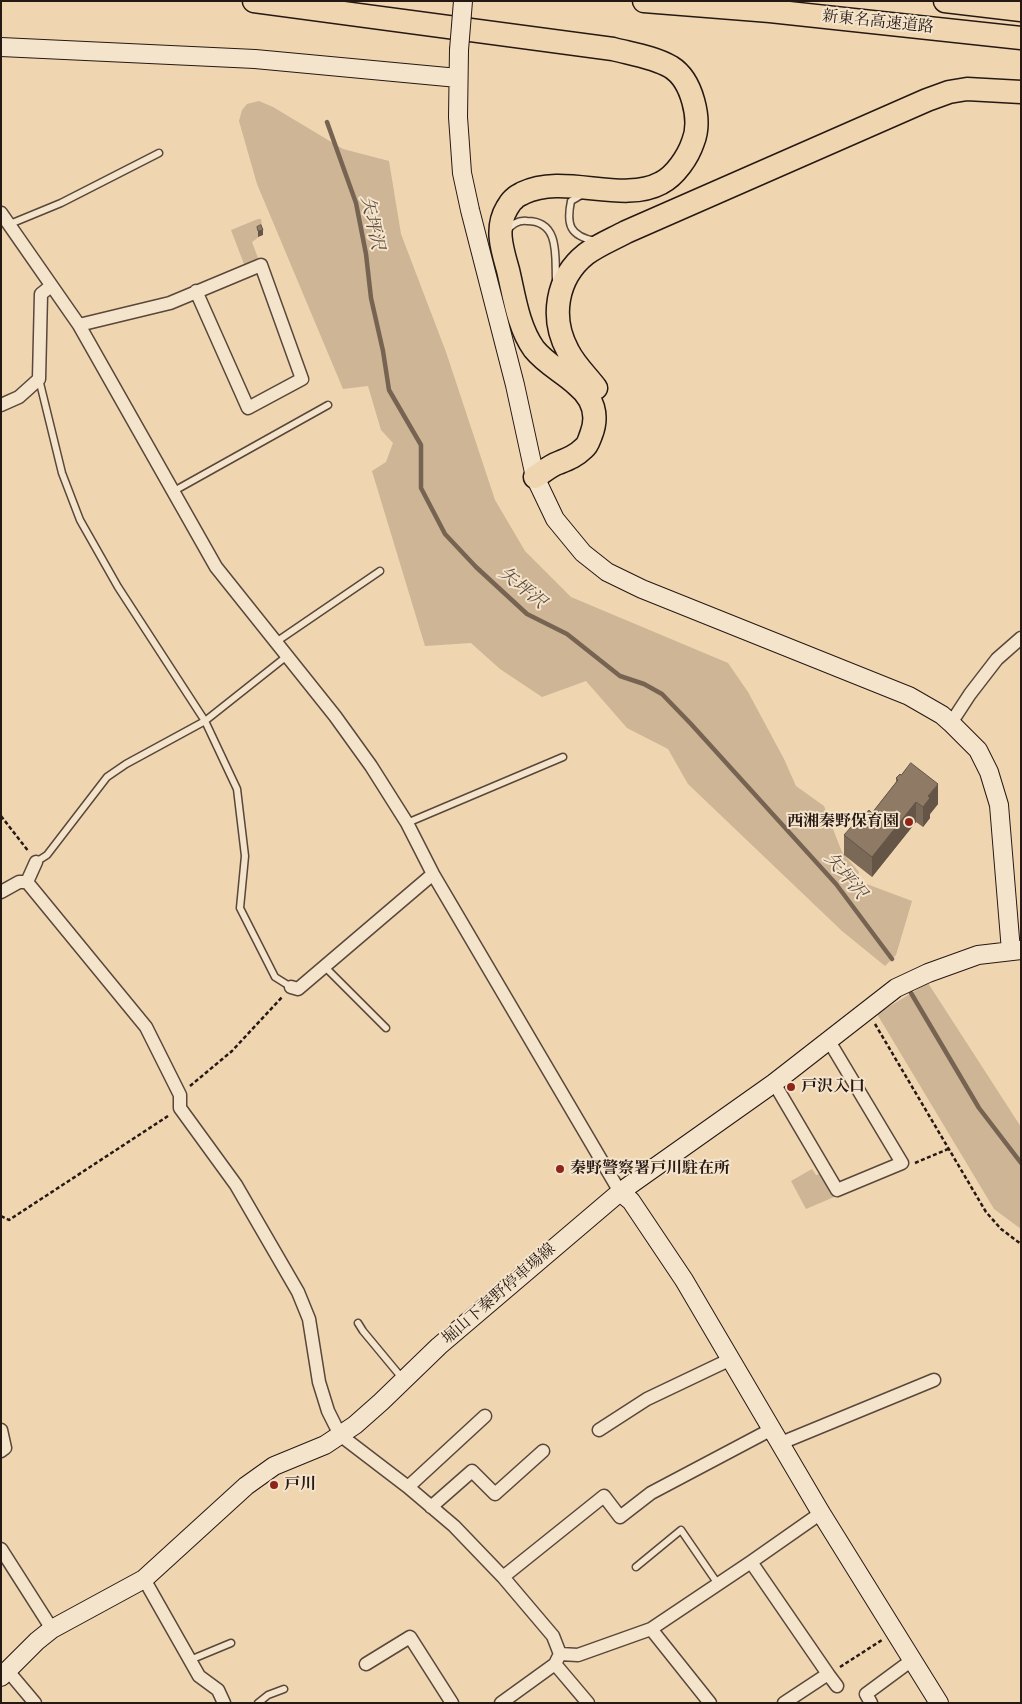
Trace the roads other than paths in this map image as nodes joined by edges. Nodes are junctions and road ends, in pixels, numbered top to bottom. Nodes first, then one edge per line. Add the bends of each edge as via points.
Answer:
1 (254, 1) edge
2 (463, 1) edge
3 (644, 1) edge
4 (945, 1) edge
5 (1021, 10) edge
6 (1021, 38) edge
7 (1, 47) edge
8 (458, 78) junction
9 (1021, 92) edge
10 (159, 153) dead end
11 (592, 188) junction
12 (1, 213) edge
13 (10, 224) junction
14 (607, 242) junction
15 (502, 248) junction
16 (51, 286) junction
17 (196, 291) junction
18 (558, 305) junction
19 (79, 324) junction
20 (39, 379) junction
21 (1, 405) edge
22 (328, 406) dead end
23 (535, 476) junction
24 (174, 491) junction
25 (380, 572) dead end
26 (1021, 638) edge
27 (276, 642) junction
28 (287, 656) junction
29 (205, 721) junction
30 (952, 723) junction
31 (563, 757) dead end
32 (407, 823) junction
33 (36, 862) joint
34 (433, 874) junction
35 (27, 882) junction
36 (1, 892) edge
37 (1016, 950) edge
38 (325, 967) junction
39 (291, 988) joint
40 (386, 1028) dead end
41 (829, 1041) junction
42 (774, 1083) junction
43 (620, 1192) junction
44 (358, 1323) dead end
45 (731, 1359) junction
46 (404, 1380) junction
47 (934, 1380) dead end
48 (485, 1416) dead end
49 (1, 1430) edge
50 (599, 1430) dead end
51 (340, 1435) junction
52 (776, 1436) junction
53 (1, 1451) edge
54 (543, 1451) dead end
55 (408, 1487) junction
56 (431, 1507) junction
57 (821, 1513) junction
58 (1, 1549) edge
59 (751, 1562) junction
60 (636, 1567) dead end
61 (503, 1577) junction
62 (144, 1578) junction
63 (718, 1584) junction
64 (52, 1629) junction
65 (651, 1629) junction
66 (231, 1643) dead end
67 (557, 1659) junction
68 (190, 1660) junction
69 (912, 1660) junction
70 (366, 1664) dead end
71 (5, 1674) edge
72 (828, 1674) junction
73 (837, 1686) dead end
74 (284, 1689) dead end
75 (34, 1703) edge
76 (224, 1703) edge
77 (258, 1703) edge
78 (452, 1703) edge
79 (501, 1703) edge
80 (588, 1703) edge
81 (710, 1703) edge
82 (784, 1703) edge
83 (871, 1703) edge
84 (939, 1703) edge

1 - 11 highway via 613,49 656,60 672,68 687,84 696,124 694,142 676,172 661,183 641,190
2 - 8 street, bridge
3 - 6 highway, 新東名高速道路
4 - 5 highway, 新東名高速道路
7 - 8 street via 255,59
8 - 23 street via 462,173
9 - 14 highway via 967,89 942,94
10 - 13 lane via 61,203
11 - 14 lane via 571,201 567,217 580,237
11 - 15 highway via 552,186 533,189 514,198 499,230
12 - 13 street
13 - 16 street
14 - 18 highway via 588,253 572,269
15 - 18 lane via 504,234 511,225 521,220 544,226 554,238
15 - 23 highway via 524,329 533,347 544,360 589,396 595,412 594,428 586,447 572,458
16 - 19 street
16 - 20 street via 40,294
17 - 17 street via 248,408 302,379 262,265
17 - 19 street via 170,303
18 - 23 highway via 558,322 564,342 577,365 602,396 608,426 600,447 586,464
19 - 24 street
20 - 21 street via 19,397
20 - 29 lane via 62,473 80,520 118,587
22 - 24 lane
23 - 30 street via 555,519 583,553 608,572 651,593 908,696
24 - 27 street via 216,567
25 - 27 lane
26 - 30 street via 997,659
27 - 28 street
28 - 29 lane
28 - 32 street via 371,766
29 - 33 lane via 107,777 47,855
29 - 39 lane via 237,788 245,856 240,908 275,976
30 - 37 street via 978,750 999,805
31 - 32 lane
32 - 34 street
33 - 35 street
34 - 38 street
34 - 43 street
35 - 36 street via 18,882
35 - 51 street via 146,1027 180,1095 180,1108 236,1185 298,1292 309,1319 319,1382
37 - 41 street, 堀山下秦野停車場線 via 978,955 896,988
38 - 39 street via 298,989
38 - 40 lane
41 - 42 street, 堀山下秦野停車場線
41 - 42 street via 902,1163 837,1190
42 - 43 street, 堀山下秦野停車場線
43 - 45 street via 631,1201 679,1272
43 - 46 street, 堀山下秦野停車場線 via 439,1346
44 - 46 lane
45 - 50 street via 647,1399
45 - 52 street
46 - 51 street, 堀山下秦野停車場線 via 355,1426
47 - 52 street
48 - 55 street
49 - 53 street via 5,1448
51 - 55 street
51 - 62 street, 堀山下秦野停車場線 via 325,1445 274,1466 246,1486
52 - 57 street
52 - 61 street via 650,1492 620,1517 604,1496
54 - 56 street via 495,1494 472,1471
55 - 56 street
56 - 61 street
57 - 59 street
57 - 69 street
58 - 64 street
59 - 63 street
59 - 72 street
60 - 63 lane via 681,1530
61 - 67 street via 553,1636
62 - 64 street, 堀山下秦野停車場線
62 - 68 street
63 - 65 street
64 - 71 street, 堀山下秦野停車場線
65 - 67 street via 578,1655
65 - 81 street
66 - 68 lane
67 - 79 street
67 - 80 street
68 - 76 street via 199,1676 218,1690
69 - 83 street via 866,1694
69 - 84 street
70 - 78 street via 410,1637
71 - 75 street
72 - 73 street
72 - 82 street
74 - 77 lane

